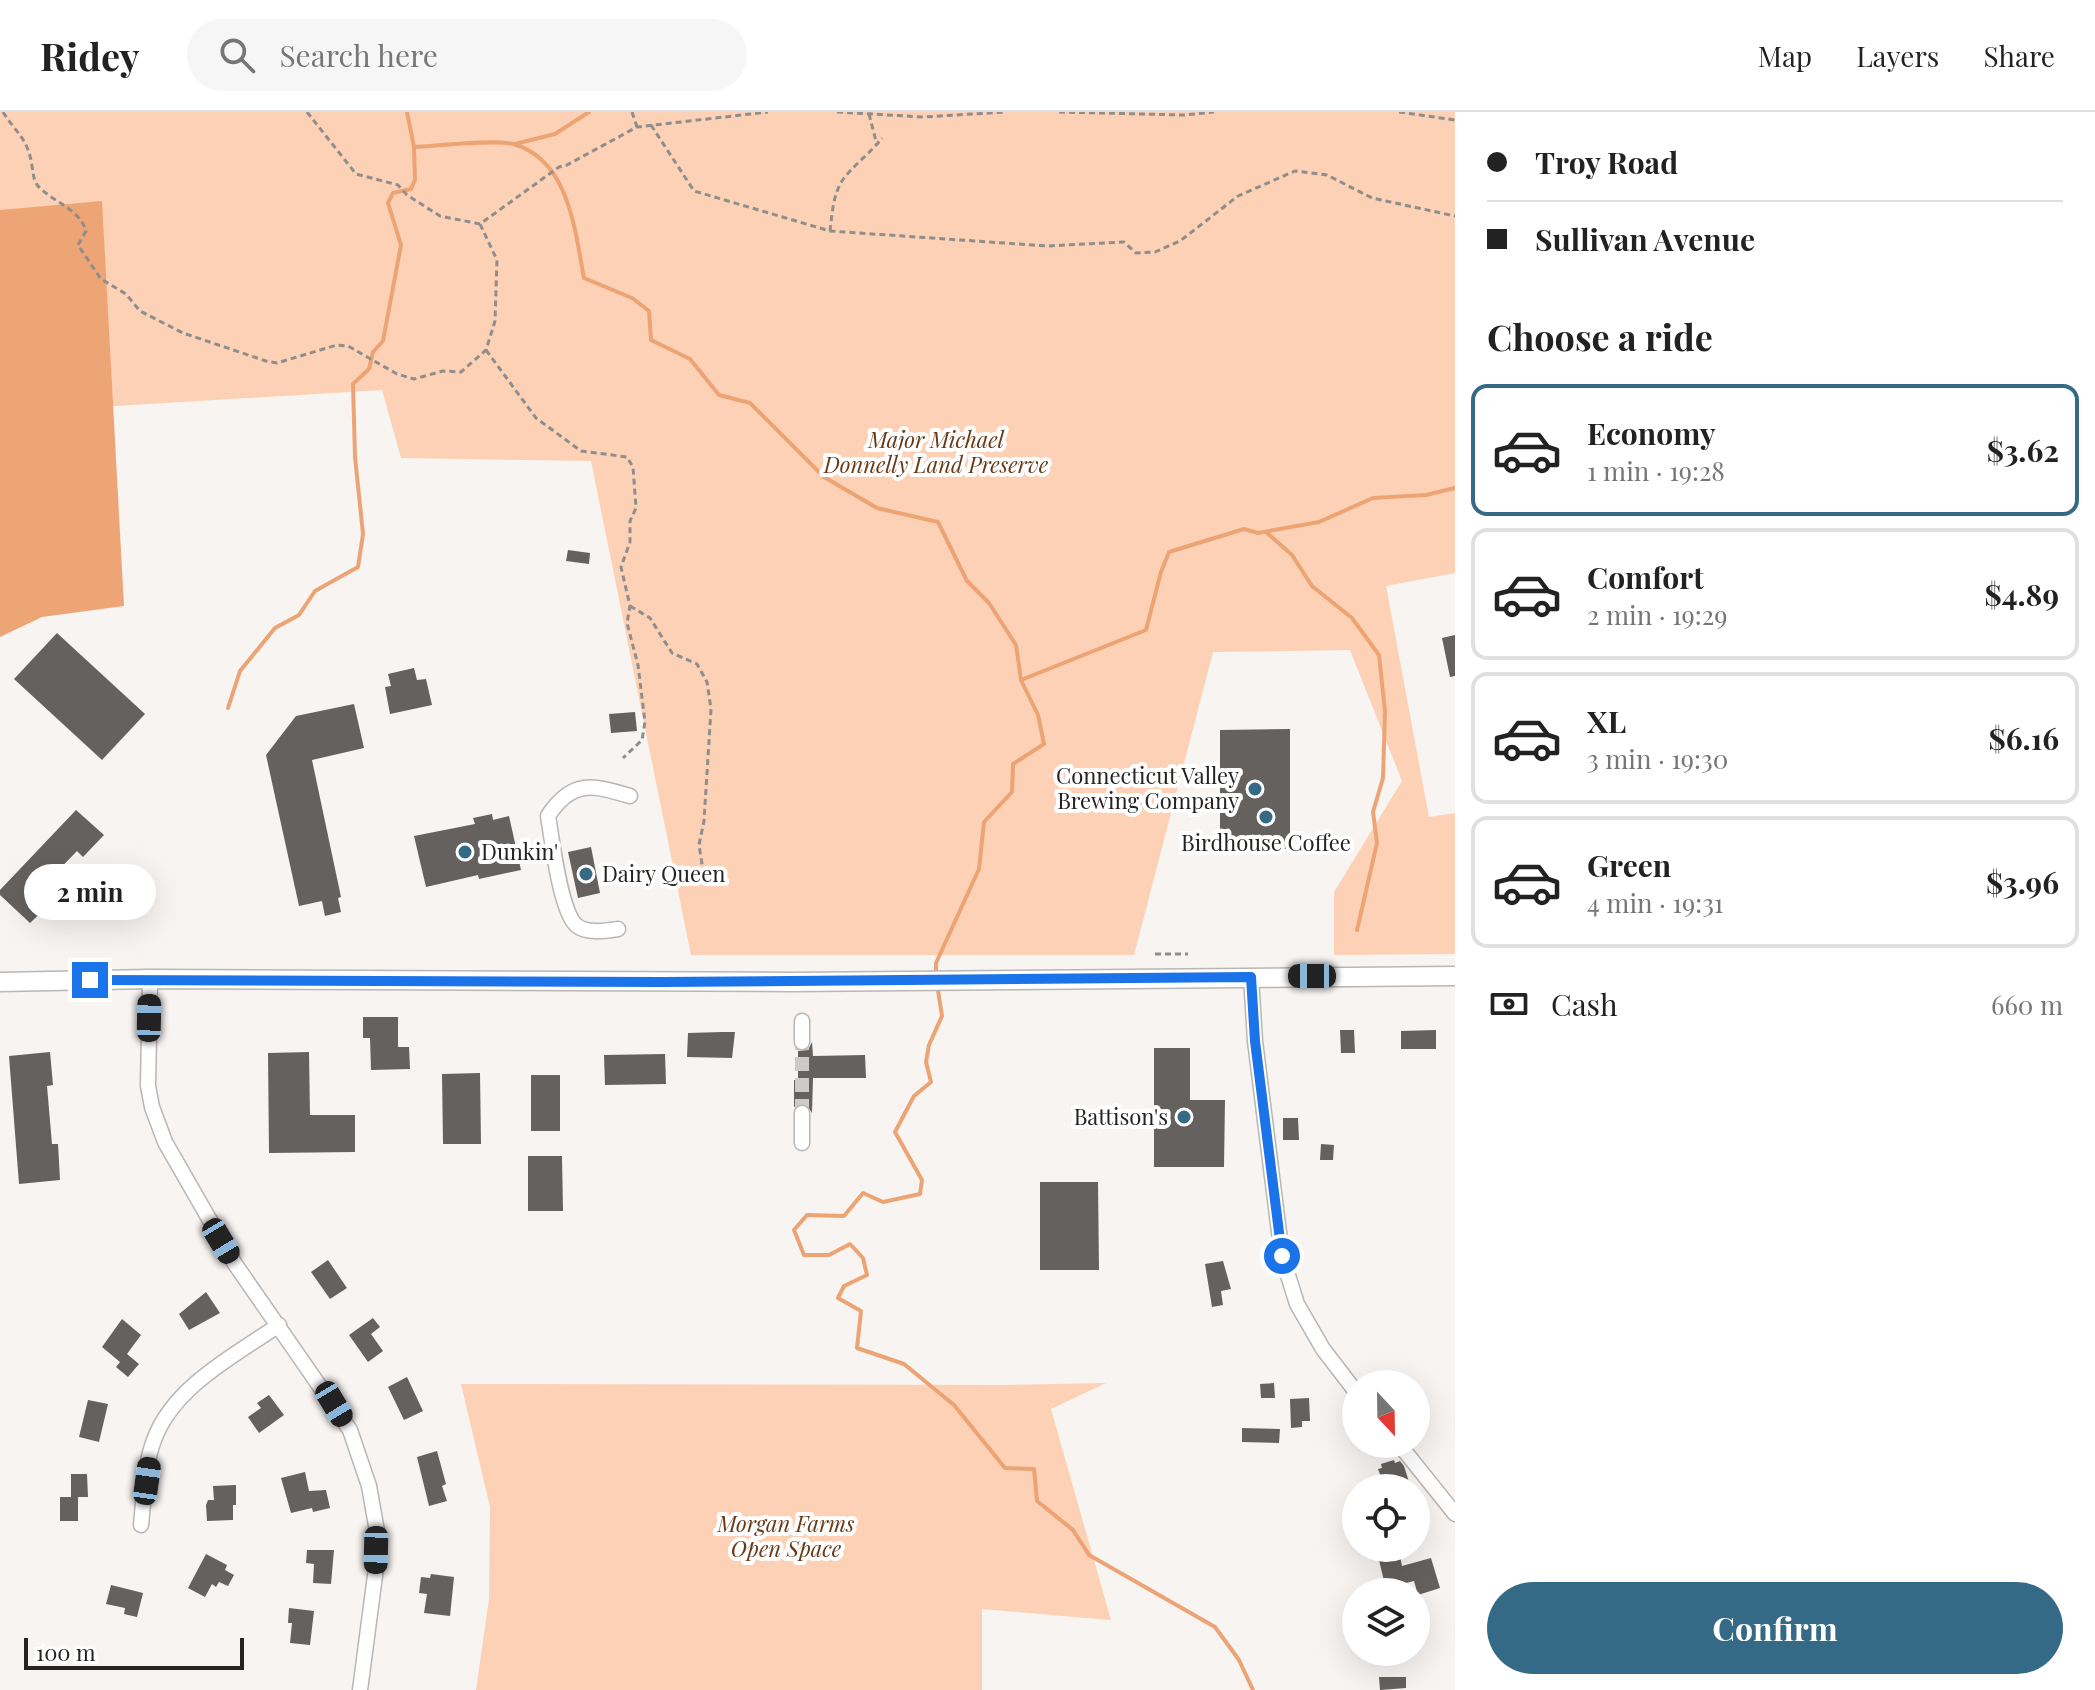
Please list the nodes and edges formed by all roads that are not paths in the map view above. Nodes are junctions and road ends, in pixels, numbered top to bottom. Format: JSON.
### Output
{"nodes":[{"id":1,"x":630,"y":796,"type":"dead end"},
{"id":2,"x":618,"y":929,"type":"dead end"},
{"id":3,"x":1455,"y":976,"type":"edge"},
{"id":4,"x":1251,"y":977,"type":"junction"},
{"id":5,"x":150,"y":979,"type":"junction"},
{"id":6,"x":0,"y":982,"type":"edge"},
{"id":7,"x":802,"y":1021,"type":"dead end"},
{"id":8,"x":802,"y":1042,"type":"tunnel mouth"},
{"id":9,"x":802,"y":1113,"type":"tunnel mouth"},
{"id":10,"x":802,"y":1143,"type":"dead end"},
{"id":11,"x":279,"y":1325,"type":"junction"},
{"id":12,"x":1342,"y":1374,"type":"edge"},
{"id":13,"x":1410,"y":1458,"type":"edge"},
{"id":14,"x":1455,"y":1514,"type":"edge"},
{"id":15,"x":141,"y":1525,"type":"dead end"},
{"id":16,"x":360,"y":1690,"type":"edge"}],
"edges":[{"from":1,"to":2,"type":"street"},
{"from":3,"to":4,"type":"main road"},
{"from":4,"to":5,"type":"main road"},
{"from":4,"to":12,"type":"street"},
{"from":5,"to":6,"type":"main road"},
{"from":5,"to":11,"type":"street"},
{"from":7,"to":8,"type":"street"},
{"from":9,"to":10,"type":"street"},
{"from":11,"to":15,"type":"street"},
{"from":11,"to":16,"type":"street"},
{"from":13,"to":14,"type":"street"}]}
